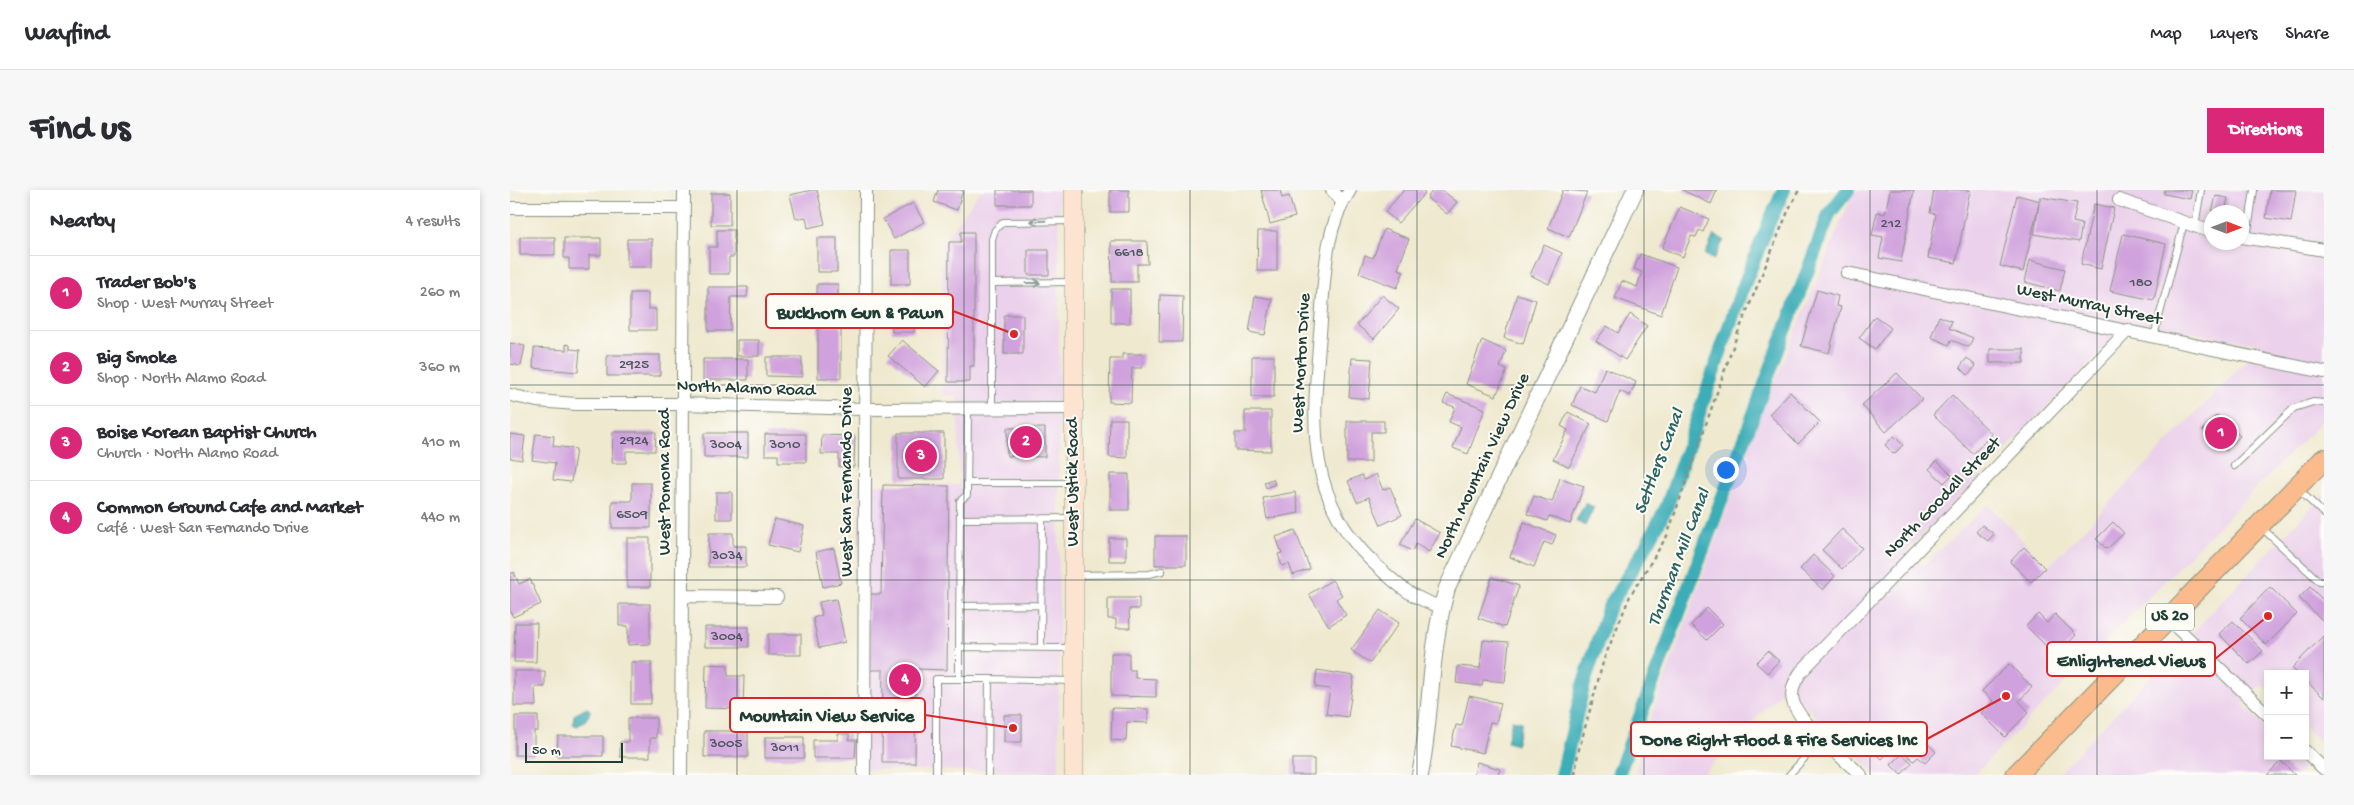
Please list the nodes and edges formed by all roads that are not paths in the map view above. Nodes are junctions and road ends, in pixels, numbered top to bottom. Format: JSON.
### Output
{"nodes":[{"id":1,"x":684,"y":190,"type":"edge"},
{"id":2,"x":866,"y":190,"type":"edge"},
{"id":3,"x":1074,"y":190,"type":"edge"},
{"id":4,"x":1332,"y":190,"type":"edge"},
{"id":5,"x":1350,"y":190,"type":"edge"},
{"id":6,"x":1635,"y":190,"type":"edge"},
{"id":7,"x":2201,"y":190,"type":"edge"},
{"id":8,"x":2254,"y":190,"type":"edge"},
{"id":9,"x":2119,"y":195,"type":"edge"},
{"id":10,"x":1342,"y":202,"type":"junction"},
{"id":11,"x":510,"y":208,"type":"edge"},
{"id":12,"x":684,"y":208,"type":"junction"},
{"id":13,"x":2249,"y":214,"type":"edge"},
{"id":14,"x":1074,"y":221,"type":"junction"},
{"id":15,"x":2189,"y":225,"type":"junction"},
{"id":16,"x":2204,"y":230,"type":"edge"},
{"id":17,"x":2249,"y":238,"type":"edge"},
{"id":18,"x":2324,"y":250,"type":"edge"},
{"id":19,"x":1847,"y":273,"type":"dead end"},
{"id":20,"x":1074,"y":282,"type":"junction"},
{"id":21,"x":992,"y":283,"type":"junction"},
{"id":22,"x":2128,"y":330,"type":"junction"},
{"id":23,"x":2154,"y":336,"type":"junction"},
{"id":24,"x":2324,"y":372,"type":"edge"},
{"id":25,"x":510,"y":395,"type":"edge"},
{"id":26,"x":2324,"y":403,"type":"edge"},
{"id":27,"x":683,"y":404,"type":"junction"},
{"id":28,"x":968,"y":408,"type":"junction"},
{"id":29,"x":992,"y":408,"type":"junction"},
{"id":30,"x":1073,"y":408,"type":"junction"},
{"id":31,"x":864,"y":409,"type":"junction"},
{"id":32,"x":2324,"y":459,"type":"edge"},
{"id":33,"x":2234,"y":466,"type":"dead end"},
{"id":34,"x":967,"y":483,"type":"junction"},
{"id":35,"x":1073,"y":483,"type":"junction"},
{"id":36,"x":2297,"y":487,"type":"junction"},
{"id":37,"x":2324,"y":514,"type":"edge"},
{"id":38,"x":1042,"y":518,"type":"junction"},
{"id":39,"x":1073,"y":518,"type":"junction"},
{"id":40,"x":960,"y":519,"type":"junction"},
{"id":41,"x":2259,"y":525,"type":"junction"},
{"id":42,"x":1162,"y":571,"type":"dead end"},
{"id":43,"x":1073,"y":575,"type":"junction"},
{"id":44,"x":2324,"y":582,"type":"edge"},
{"id":45,"x":682,"y":596,"type":"junction"},
{"id":46,"x":778,"y":597,"type":"dead end"},
{"id":47,"x":1041,"y":605,"type":"junction"},
{"id":48,"x":959,"y":606,"type":"junction"},
{"id":49,"x":1442,"y":607,"type":"junction"},
{"id":50,"x":2168,"y":619,"type":"junction"},
{"id":51,"x":959,"y":647,"type":"junction"},
{"id":52,"x":1041,"y":648,"type":"junction"},
{"id":53,"x":1073,"y":648,"type":"junction"},
{"id":54,"x":959,"y":679,"type":"junction"},
{"id":55,"x":989,"y":679,"type":"junction"},
{"id":56,"x":1073,"y":681,"type":"junction"},
{"id":57,"x":2267,"y":715,"type":"edge"},
{"id":58,"x":1823,"y":738,"type":"junction"},
{"id":59,"x":2309,"y":756,"type":"edge"},
{"id":60,"x":2324,"y":770,"type":"edge"},
{"id":61,"x":681,"y":775,"type":"edge"},
{"id":62,"x":864,"y":775,"type":"edge"},
{"id":63,"x":936,"y":775,"type":"edge"},
{"id":64,"x":988,"y":775,"type":"edge"},
{"id":65,"x":1074,"y":775,"type":"edge"},
{"id":66,"x":1420,"y":775,"type":"edge"},
{"id":67,"x":1789,"y":775,"type":"edge"},
{"id":68,"x":1861,"y":775,"type":"edge"},
{"id":69,"x":2016,"y":775,"type":"edge"}],
"edges":[{"from":1,"to":12,"type":"street","name":"West Pomona Road"},
{"from":2,"to":31,"type":"street","name":"West San Fernando Drive"},
{"from":3,"to":14,"type":"main road","name":"West Ustick Road"},
{"from":4,"to":10,"type":"street"},
{"from":5,"to":10,"type":"street","name":"West Morton Drive"},
{"from":6,"to":49,"type":"street","name":"North Mountain View Drive"},
{"from":7,"to":15,"type":"lane"},
{"from":8,"to":13,"type":"lane"},
{"from":9,"to":15,"type":"street"},
{"from":10,"to":49,"type":"street","name":"West Morton Drive"},
{"from":11,"to":12,"type":"street"},
{"from":12,"to":27,"type":"street","name":"West Pomona Road"},
{"from":14,"to":20,"type":"main road","name":"West Ustick Road"},
{"from":14,"to":21,"type":"lane","one_way":true},
{"from":15,"to":16,"type":"street"},
{"from":15,"to":23,"type":"lane"},
{"from":17,"to":18,"type":"street"},
{"from":19,"to":22,"type":"street","name":"West Murray Street"},
{"from":21,"to":20,"type":"lane","one_way":true},
{"from":20,"to":30,"type":"main road","name":"West Ustick Road"},
{"from":21,"to":29,"type":"lane"},
{"from":22,"to":23,"type":"street","name":"West Murray Street"},
{"from":22,"to":58,"type":"street","name":"North Goodall Street"},
{"from":23,"to":24,"type":"street","name":"West Murray Street"},
{"from":25,"to":27,"type":"street","name":"North Alamo Road"},
{"from":26,"to":33,"type":"lane"},
{"from":27,"to":31,"type":"street","name":"North Alamo Road"},
{"from":27,"to":45,"type":"street","name":"West Pomona Road"},
{"from":28,"to":29,"type":"street","name":"North Alamo Road"},
{"from":28,"to":31,"type":"street","name":"North Alamo Road"},
{"from":28,"to":34,"type":"lane"},
{"from":29,"to":30,"type":"street","name":"North Alamo Road"},
{"from":30,"to":35,"type":"main road","name":"West Ustick Road"},
{"from":31,"to":62,"type":"street","name":"West San Fernando Drive"},
{"from":32,"to":36,"type":"main road","number":"US 20"},
{"from":34,"to":35,"type":"lane"},
{"from":34,"to":40,"type":"lane"},
{"from":35,"to":39,"type":"main road","name":"West Ustick Road"},
{"from":36,"to":37,"type":"lane"},
{"from":36,"to":41,"type":"main road","number":"US 20"},
{"from":38,"to":39,"type":"lane"},
{"from":38,"to":40,"type":"lane"},
{"from":38,"to":47,"type":"lane"},
{"from":39,"to":43,"type":"main road","name":"West Ustick Road"},
{"from":40,"to":48,"type":"lane"},
{"from":41,"to":44,"type":"lane"},
{"from":41,"to":50,"type":"main road","number":"US 20"},
{"from":42,"to":43,"type":"lane"},
{"from":43,"to":53,"type":"main road","name":"West Ustick Road"},
{"from":45,"to":46,"type":"street"},
{"from":45,"to":61,"type":"street","name":"West Pomona Road"},
{"from":47,"to":48,"type":"lane"},
{"from":47,"to":52,"type":"lane"},
{"from":48,"to":51,"type":"lane"},
{"from":49,"to":66,"type":"street","name":"North Mountain View Drive"},
{"from":50,"to":57,"type":"street"},
{"from":50,"to":69,"type":"main road","number":"US 20"},
{"from":51,"to":52,"type":"lane"},
{"from":51,"to":54,"type":"lane"},
{"from":52,"to":53,"type":"lane"},
{"from":53,"to":56,"type":"main road","name":"West Ustick Road"},
{"from":54,"to":55,"type":"lane"},
{"from":54,"to":63,"type":"lane"},
{"from":55,"to":56,"type":"lane"},
{"from":55,"to":64,"type":"lane"},
{"from":56,"to":65,"type":"main road","name":"West Ustick Road"},
{"from":58,"to":67,"type":"lane"},
{"from":58,"to":68,"type":"street"},
{"from":59,"to":60,"type":"street"}]}
